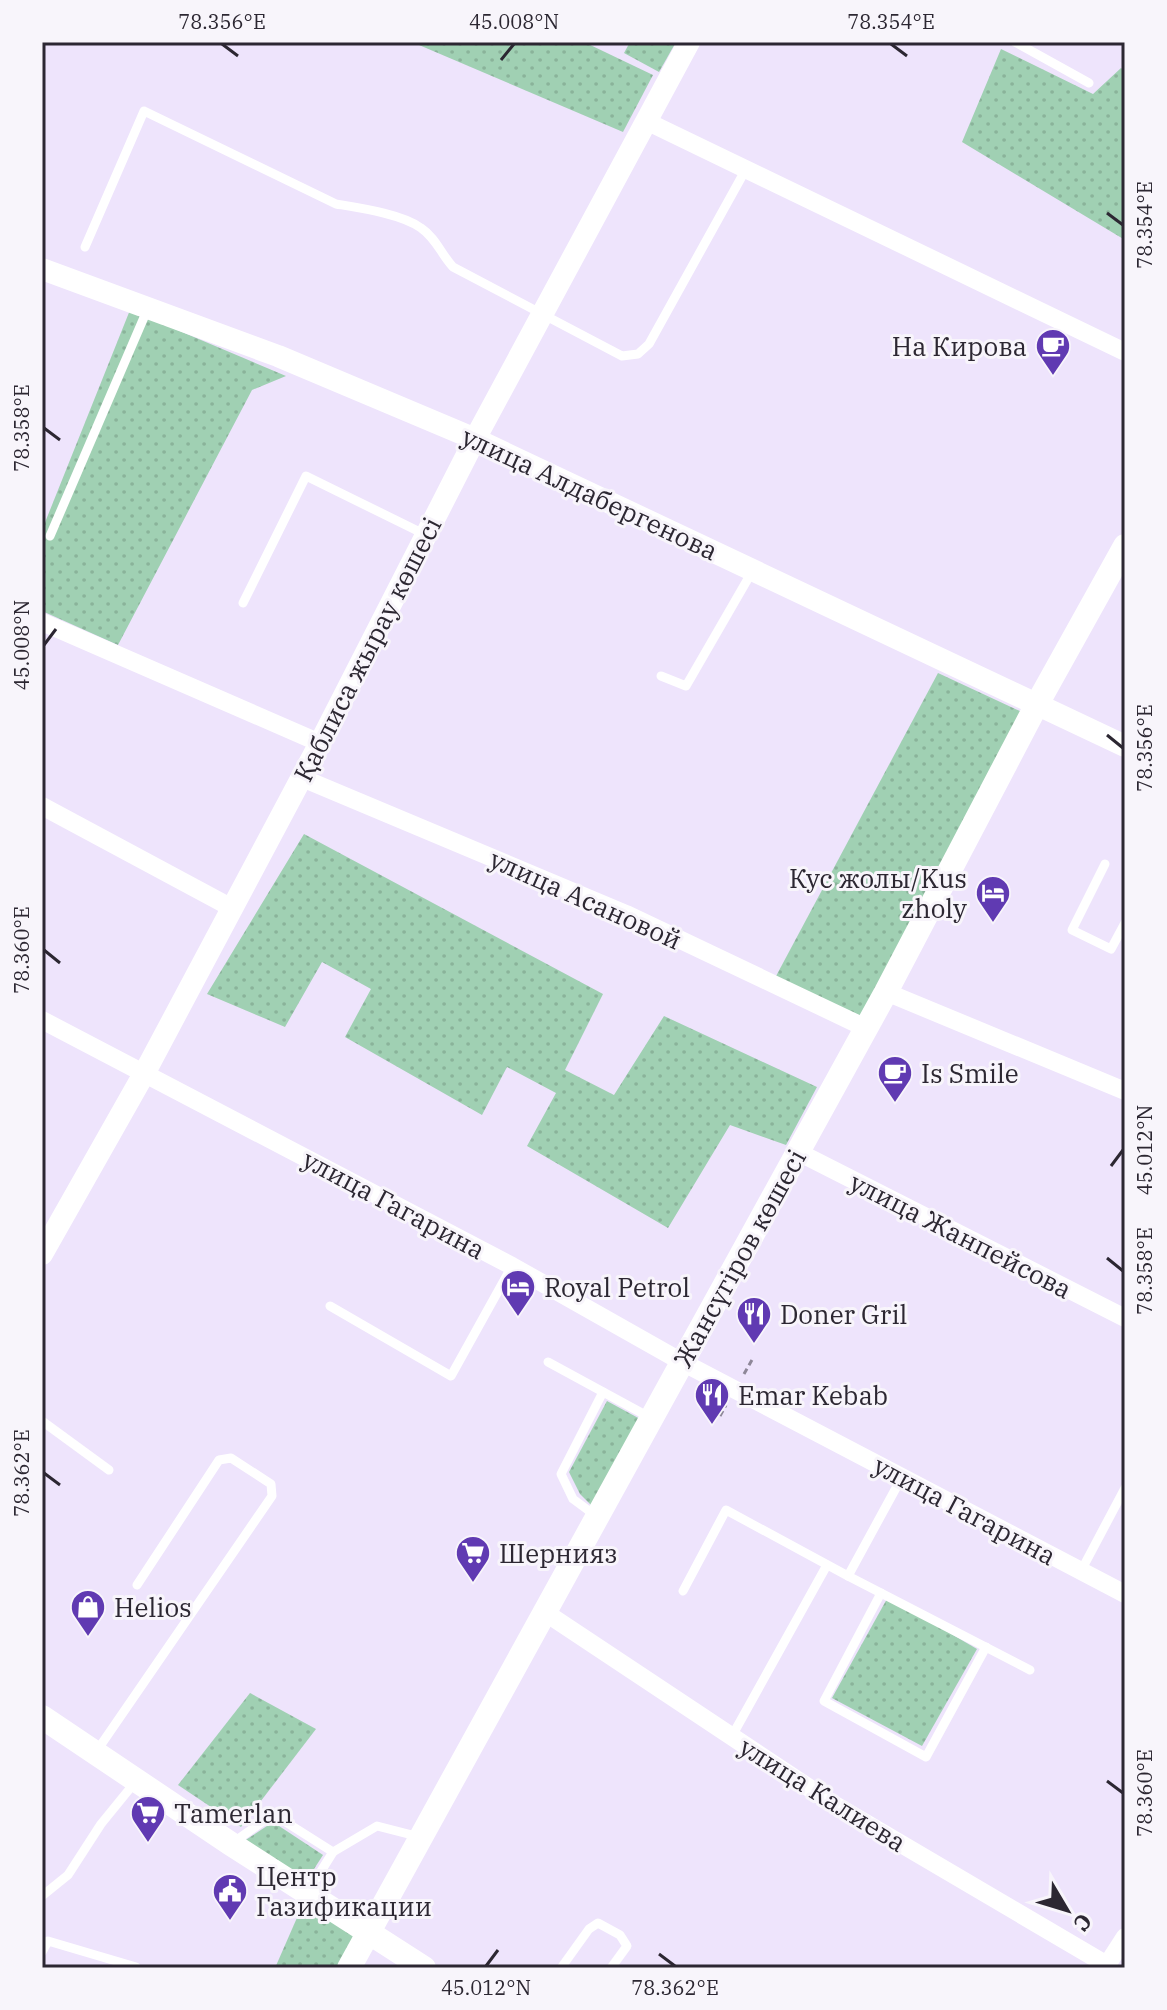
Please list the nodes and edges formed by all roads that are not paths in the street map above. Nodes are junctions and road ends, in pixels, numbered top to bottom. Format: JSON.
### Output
{"nodes":[{"id":1,"x":689,"y":42,"type":"edge"},
{"id":2,"x":1015,"y":42,"type":"edge"},
{"id":3,"x":1089,"y":83,"type":"dead end"},
{"id":4,"x":646,"y":121,"type":"junction"},
{"id":5,"x":746,"y":169,"type":"junction"},
{"id":6,"x":85,"y":247,"type":"dead end"},
{"id":7,"x":42,"y":269,"type":"edge"},
{"id":8,"x":148,"y":308,"type":"junction"},
{"id":9,"x":545,"y":313,"type":"junction"},
{"id":10,"x":1125,"y":352,"type":"edge"},
{"id":11,"x":475,"y":439,"type":"junction"},
{"id":12,"x":426,"y":535,"type":"junction"},
{"id":13,"x":50,"y":536,"type":"dead end"},
{"id":14,"x":1125,"y":546,"type":"edge"},
{"id":15,"x":753,"y":570,"type":"junction"},
{"id":16,"x":243,"y":603,"type":"dead end"},
{"id":17,"x":42,"y":622,"type":"edge"},
{"id":18,"x":661,"y":676,"type":"dead end"},
{"id":19,"x":1036,"y":706,"type":"junction"},
{"id":20,"x":320,"y":743,"type":"junction"},
{"id":21,"x":1125,"y":746,"type":"edge"},
{"id":22,"x":302,"y":778,"type":"junction"},
{"id":23,"x":42,"y":806,"type":"edge"},
{"id":24,"x":1105,"y":864,"type":"dead end"},
{"id":25,"x":232,"y":908,"type":"junction"},
{"id":26,"x":1125,"y":923,"type":"edge"},
{"id":27,"x":886,"y":992,"type":"junction"},
{"id":28,"x":42,"y":1020,"type":"edge"},
{"id":29,"x":866,"y":1028,"type":"junction"},
{"id":30,"x":145,"y":1072,"type":"junction"},
{"id":31,"x":1125,"y":1091,"type":"edge"},
{"id":32,"x":798,"y":1152,"type":"junction"},
{"id":33,"x":42,"y":1254,"type":"edge"},
{"id":34,"x":512,"y":1266,"type":"junction"},
{"id":35,"x":330,"y":1306,"type":"dead end"},
{"id":36,"x":1125,"y":1318,"type":"edge"},
{"id":37,"x":548,"y":1362,"type":"dead end"},
{"id":38,"x":682,"y":1362,"type":"junction"},
{"id":39,"x":603,"y":1392,"type":"junction"},
{"id":40,"x":651,"y":1418,"type":"junction"},
{"id":41,"x":42,"y":1421,"type":"edge"},
{"id":42,"x":109,"y":1470,"type":"dead end"},
{"id":43,"x":902,"y":1477,"type":"junction"},
{"id":44,"x":1125,"y":1488,"type":"edge"},
{"id":45,"x":597,"y":1516,"type":"junction"},
{"id":46,"x":827,"y":1565,"type":"junction"},
{"id":47,"x":1081,"y":1571,"type":"junction"},
{"id":48,"x":848,"y":1576,"type":"junction"},
{"id":49,"x":137,"y":1585,"type":"dead end"},
{"id":50,"x":683,"y":1591,"type":"dead end"},
{"id":51,"x":881,"y":1593,"type":"junction"},
{"id":52,"x":1125,"y":1594,"type":"edge"},
{"id":53,"x":546,"y":1613,"type":"junction"},
{"id":54,"x":986,"y":1647,"type":"junction"},
{"id":55,"x":1030,"y":1670,"type":"dead end"},
{"id":56,"x":42,"y":1717,"type":"edge"},
{"id":57,"x":732,"y":1736,"type":"junction"},
{"id":58,"x":95,"y":1753,"type":"junction"},
{"id":59,"x":136,"y":1781,"type":"junction"},
{"id":60,"x":420,"y":1837,"type":"junction"},
{"id":61,"x":231,"y":1844,"type":"junction"},
{"id":62,"x":333,"y":1852,"type":"junction"},
{"id":63,"x":308,"y":1892,"type":"junction"},
{"id":64,"x":42,"y":1896,"type":"edge"},
{"id":65,"x":367,"y":1932,"type":"junction"},
{"id":66,"x":1125,"y":1937,"type":"edge"},
{"id":67,"x":42,"y":1952,"type":"edge"},
{"id":68,"x":1106,"y":1966,"type":"edge"},
{"id":69,"x":136,"y":1967,"type":"edge"},
{"id":70,"x":349,"y":1968,"type":"edge"},
{"id":71,"x":424,"y":1968,"type":"edge"},
{"id":72,"x":561,"y":1968,"type":"edge"},
{"id":73,"x":611,"y":1968,"type":"edge"}],
"edges":[{"from":1,"to":4,"type":"street","name":"Қаблиса жырау көшесі"},
{"from":2,"to":3,"type":"lane"},
{"from":4,"to":5,"type":"street"},
{"from":4,"to":9,"type":"street","name":"Қаблиса жырау көшесі"},
{"from":5,"to":9,"type":"lane"},
{"from":5,"to":10,"type":"street"},
{"from":6,"to":9,"type":"lane"},
{"from":7,"to":8,"type":"street","name":"улица Алдабергенова"},
{"from":8,"to":11,"type":"street","name":"улица Алдабергенова"},
{"from":8,"to":13,"type":"lane"},
{"from":9,"to":11,"type":"street","name":"Қаблиса жырау көшесі"},
{"from":11,"to":12,"type":"street","name":"Қаблиса жырау көшесі"},
{"from":11,"to":15,"type":"street","name":"улица Алдабергенова"},
{"from":12,"to":16,"type":"lane"},
{"from":12,"to":20,"type":"street","name":"Қаблиса жырау көшесі"},
{"from":14,"to":19,"type":"main road","name":"Жансүгіров көшесі"},
{"from":15,"to":18,"type":"lane"},
{"from":15,"to":19,"type":"street","name":"улица Алдабергенова"},
{"from":17,"to":20,"type":"street"},
{"from":19,"to":21,"type":"street","name":"улица Алдабергенова"},
{"from":19,"to":27,"type":"main road","name":"Жансүгіров көшесі"},
{"from":20,"to":22,"type":"street","name":"Қаблиса жырау көшесі"},
{"from":22,"to":25,"type":"street","name":"Қаблиса жырау көшесі"},
{"from":22,"to":29,"type":"street","name":"улица Асановой"},
{"from":23,"to":25,"type":"street"},
{"from":24,"to":26,"type":"lane"},
{"from":25,"to":30,"type":"street","name":"Қаблиса жырау көшесі"},
{"from":27,"to":29,"type":"main road","name":"Жансүгіров көшесі"},
{"from":27,"to":31,"type":"street"},
{"from":28,"to":30,"type":"street","name":"улица Гагарина"},
{"from":29,"to":32,"type":"main road","name":"Жансүгіров көшесі"},
{"from":30,"to":33,"type":"street","name":"Қаблиса жырау көшесі"},
{"from":30,"to":34,"type":"street","name":"улица Гагарина"},
{"from":32,"to":36,"type":"street","name":"улица Жанпейсова"},
{"from":32,"to":38,"type":"main road","name":"Жансүгіров көшесі"},
{"from":34,"to":35,"type":"lane"},
{"from":34,"to":38,"type":"street","name":"улица Гагарина"},
{"from":37,"to":39,"type":"lane"},
{"from":38,"to":40,"type":"main road","name":"Жансүгіров көшесі"},
{"from":38,"to":43,"type":"street","name":"улица Гагарина"},
{"from":39,"to":40,"type":"lane"},
{"from":39,"to":45,"type":"lane"},
{"from":40,"to":45,"type":"main road","name":"Жансүгіров көшесі"},
{"from":41,"to":42,"type":"lane"},
{"from":43,"to":47,"type":"street","name":"улица Гагарина"},
{"from":43,"to":48,"type":"lane"},
{"from":44,"to":47,"type":"lane"},
{"from":45,"to":53,"type":"main road","name":"Жансүгіров көшесі"},
{"from":46,"to":48,"type":"lane"},
{"from":46,"to":50,"type":"lane"},
{"from":46,"to":57,"type":"lane"},
{"from":47,"to":52,"type":"street","name":"улица Гагарина"},
{"from":48,"to":51,"type":"lane"},
{"from":49,"to":58,"type":"lane"},
{"from":51,"to":54,"type":"lane"},
{"from":51,"to":54,"type":"lane"},
{"from":53,"to":57,"type":"street","name":"улица Калиева"},
{"from":53,"to":60,"type":"main road","name":"Жансүгіров көшесі"},
{"from":54,"to":55,"type":"lane"},
{"from":56,"to":58,"type":"main road"},
{"from":57,"to":68,"type":"street","name":"улица Калиева"},
{"from":58,"to":59,"type":"main road"},
{"from":59,"to":61,"type":"main road"},
{"from":59,"to":64,"type":"lane"},
{"from":60,"to":62,"type":"lane"},
{"from":60,"to":65,"type":"main road","name":"Жансүгіров көшесі"},
{"from":61,"to":62,"type":"lane"},
{"from":61,"to":63,"type":"main road"},
{"from":62,"to":63,"type":"lane"},
{"from":63,"to":65,"type":"main road"},
{"from":65,"to":70,"type":"main road","name":"Жансүгіров көшесі"},
{"from":65,"to":71,"type":"main road"},
{"from":66,"to":68,"type":"street"},
{"from":67,"to":69,"type":"lane"},
{"from":72,"to":73,"type":"lane"}]}
